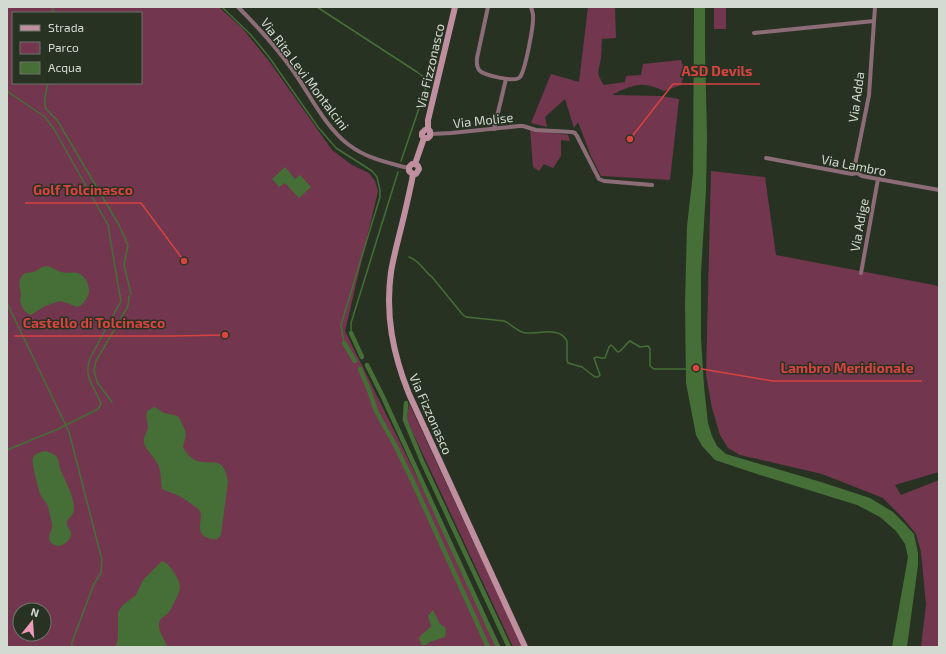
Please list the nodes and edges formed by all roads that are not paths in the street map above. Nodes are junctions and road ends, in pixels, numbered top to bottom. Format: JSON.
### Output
{"nodes":[{"id":1,"x":238,"y":7,"type":"edge"},
{"id":2,"x":455,"y":7,"type":"edge"},
{"id":3,"x":488,"y":7,"type":"edge"},
{"id":4,"x":531,"y":7,"type":"edge"},
{"id":5,"x":876,"y":7,"type":"edge"},
{"id":6,"x":874,"y":21,"type":"junction"},
{"id":7,"x":754,"y":33,"type":"dead end"},
{"id":8,"x":506,"y":79,"type":"junction"},
{"id":9,"x":494,"y":128,"type":"junction"},
{"id":10,"x":429,"y":132,"type":"junction"},
{"id":11,"x":766,"y":158,"type":"dead end"},
{"id":12,"x":416,"y":164,"type":"junction"},
{"id":13,"x":406,"y":168,"type":"junction"},
{"id":14,"x":857,"y":173,"type":"junction"},
{"id":15,"x":413,"y":174,"type":"junction"},
{"id":16,"x":878,"y":180,"type":"junction"},
{"id":17,"x":652,"y":185,"type":"dead end"},
{"id":18,"x":939,"y":190,"type":"edge"},
{"id":19,"x":861,"y":273,"type":"dead end"},
{"id":20,"x":525,"y":647,"type":"edge"}],
"edges":[{"from":1,"to":13,"type":"street","name":"Via Rita Levi Montalcini"},
{"from":2,"to":10,"type":"main road","name":"Via Fizzonasco"},
{"from":3,"to":8,"type":"street"},
{"from":4,"to":8,"type":"street"},
{"from":5,"to":6,"type":"street","name":"Via Adda"},
{"from":6,"to":7,"type":"street"},
{"from":6,"to":14,"type":"street","name":"Via Adda"},
{"from":8,"to":9,"type":"street"},
{"from":9,"to":10,"type":"street","name":"Via Molise"},
{"from":9,"to":17,"type":"street","name":"Via Molise"},
{"from":10,"to":12,"type":"main road","name":"Via Fizzonasco"},
{"from":11,"to":14,"type":"street","name":"Via Lambro"},
{"from":12,"to":13,"type":"main road"},
{"from":12,"to":15,"type":"main road"},
{"from":13,"to":15,"type":"main road"},
{"from":14,"to":16,"type":"street","name":"Via Lambro"},
{"from":15,"to":20,"type":"main road","name":"Via Fizzonasco"},
{"from":16,"to":18,"type":"street","name":"Via Lambro"},
{"from":16,"to":19,"type":"street","name":"Via Adige"}]}
